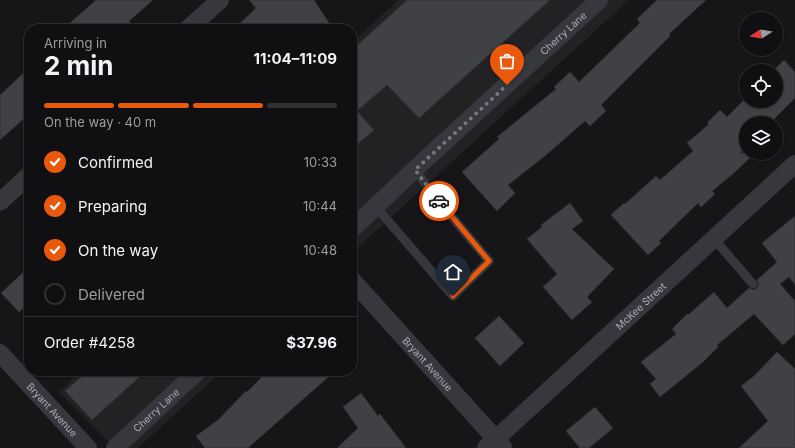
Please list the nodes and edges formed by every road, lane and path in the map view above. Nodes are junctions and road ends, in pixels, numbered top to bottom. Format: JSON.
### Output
{"nodes":[{"id":1,"x":220,"y":0,"type":"edge"},
{"id":2,"x":599,"y":0,"type":"edge"},
{"id":3,"x":194,"y":24,"type":"edge"},
{"id":4,"x":795,"y":164,"type":"edge"},
{"id":5,"x":415,"y":170,"type":"junction"},
{"id":6,"x":24,"y":180,"type":"edge"},
{"id":7,"x":0,"y":202,"type":"edge"},
{"id":8,"x":376,"y":207,"type":"junction"},
{"id":9,"x":357,"y":224,"type":"edge"},
{"id":10,"x":714,"y":239,"type":"junction"},
{"id":11,"x":753,"y":284,"type":"dead end"},
{"id":12,"x":357,"y":286,"type":"edge"},
{"id":13,"x":0,"y":353,"type":"edge"},
{"id":14,"x":193,"y":376,"type":"edge"},
{"id":15,"x":495,"y":445,"type":"edge"},
{"id":16,"x":88,"y":448,"type":"edge"},
{"id":17,"x":114,"y":448,"type":"edge"}],
"edges":[{"from":1,"to":3,"type":"street"},
{"from":2,"to":5,"type":"street","name":"Cherry Lane"},
{"from":4,"to":10,"type":"street","name":"McKee Street"},
{"from":5,"to":8,"type":"street","name":"Cherry Lane"},
{"from":5,"to":8,"type":"lane"},
{"from":6,"to":7,"type":"street"},
{"from":8,"to":9,"type":"street","name":"Cherry Lane"},
{"from":10,"to":11,"type":"lane"},
{"from":10,"to":15,"type":"street","name":"McKee Street"},
{"from":12,"to":15,"type":"street","name":"Bryant Avenue"},
{"from":13,"to":16,"type":"street","name":"Bryant Avenue"},
{"from":14,"to":17,"type":"street","name":"Cherry Lane"}]}
